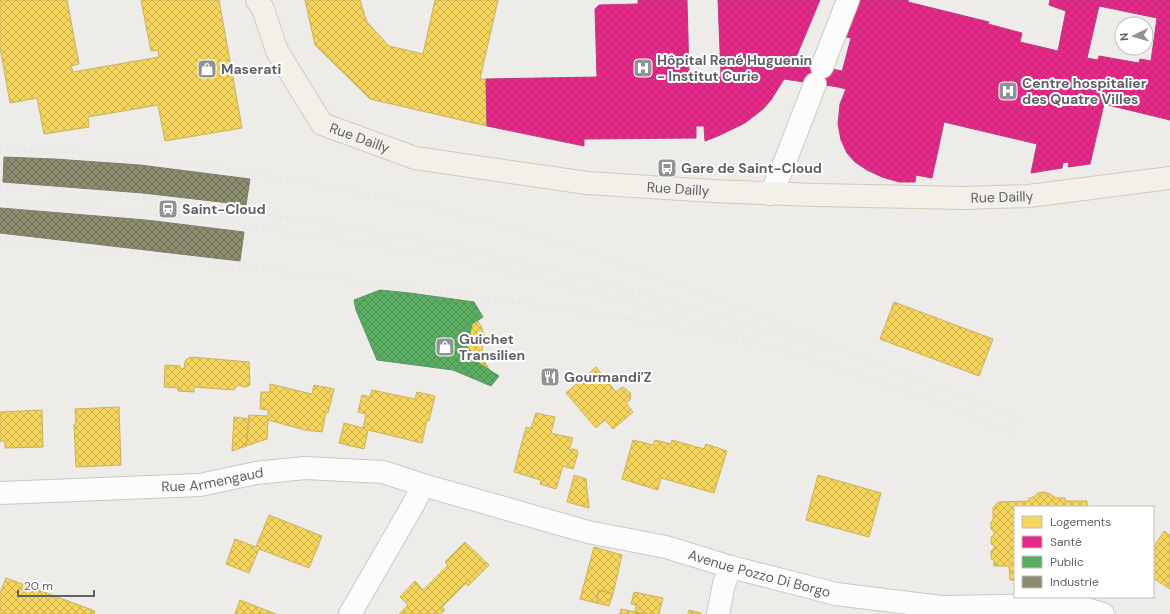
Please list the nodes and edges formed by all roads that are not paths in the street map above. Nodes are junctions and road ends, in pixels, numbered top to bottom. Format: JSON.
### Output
{"nodes":[{"id":1,"x":848,"y":0,"type":"edge"},
{"id":2,"x":262,"y":3,"type":"edge"},
{"id":3,"x":1170,"y":178,"type":"edge"},
{"id":4,"x":770,"y":194,"type":"junction"},
{"id":5,"x":423,"y":485,"type":"junction"},
{"id":6,"x":0,"y":493,"type":"edge"},
{"id":7,"x":731,"y":567,"type":"junction"},
{"id":8,"x":350,"y":614,"type":"edge"},
{"id":9,"x":718,"y":614,"type":"edge"},
{"id":10,"x":1103,"y":614,"type":"edge"}],
"edges":[{"from":1,"to":4,"type":"street"},
{"from":2,"to":4,"type":"main road","name":"Rue Dailly"},
{"from":3,"to":4,"type":"main road","name":"Rue Dailly"},
{"from":5,"to":6,"type":"street","name":"Rue Armengaud"},
{"from":5,"to":7,"type":"street","name":"Avenue Pozzo Di Borgo"},
{"from":5,"to":8,"type":"street"},
{"from":7,"to":9,"type":"street"},
{"from":7,"to":10,"type":"street","name":"Avenue Pozzo Di Borgo"}]}
